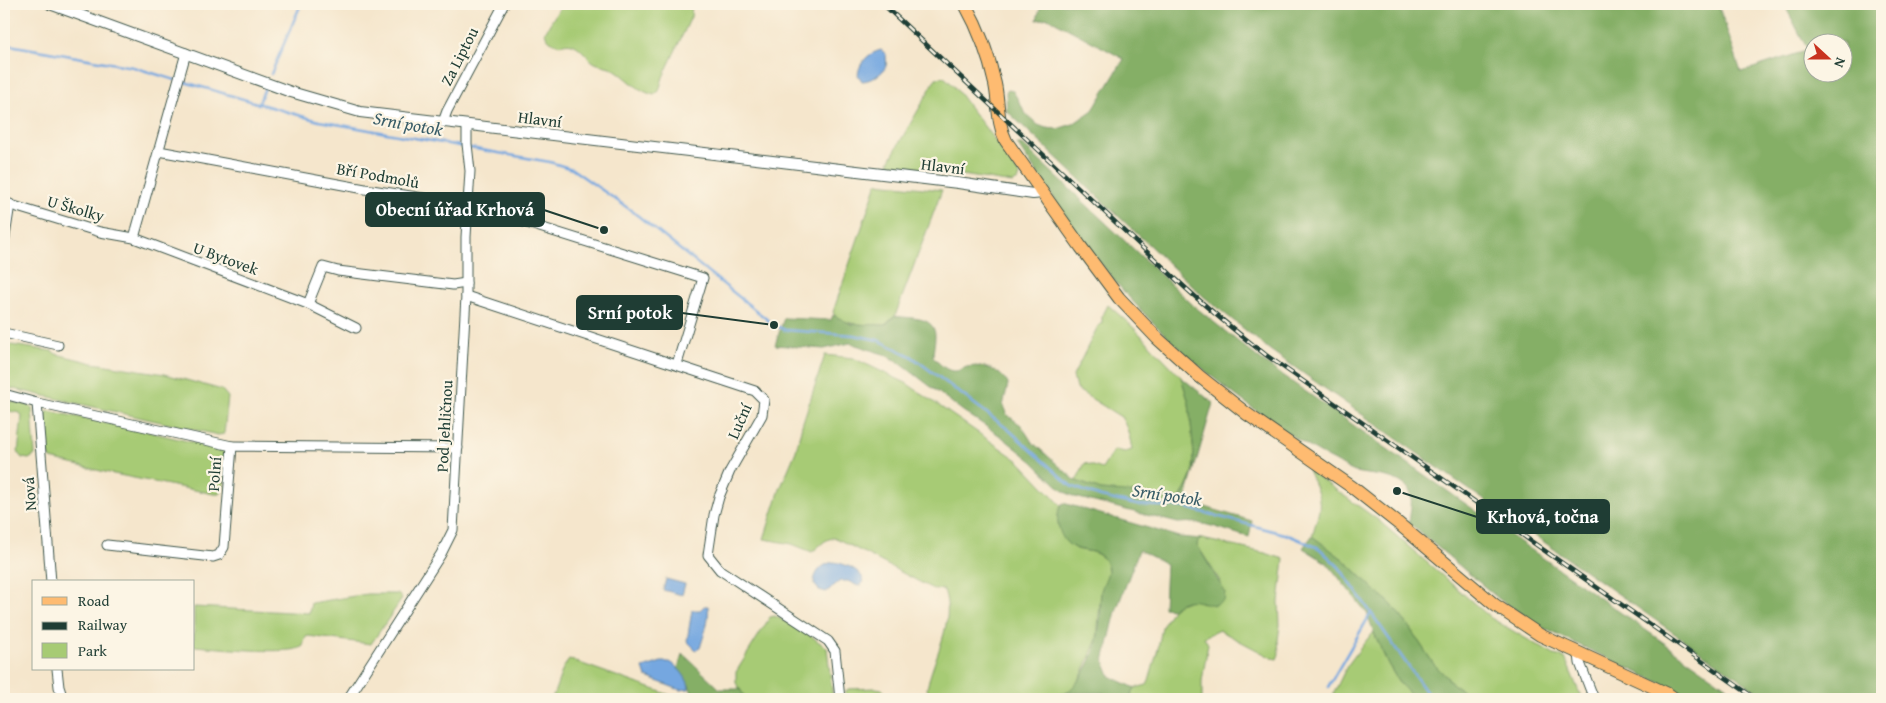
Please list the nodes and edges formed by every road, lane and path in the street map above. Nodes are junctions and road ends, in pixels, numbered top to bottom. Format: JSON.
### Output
{"nodes":[{"id":1,"x":50,"y":4,"type":"edge"},
{"id":2,"x":504,"y":4,"type":"edge"},
{"id":3,"x":965,"y":4,"type":"edge"},
{"id":4,"x":186,"y":53,"type":"junction"},
{"id":5,"x":444,"y":122,"type":"junction"},
{"id":6,"x":467,"y":125,"type":"junction"},
{"id":7,"x":159,"y":151,"type":"junction"},
{"id":8,"x":1043,"y":193,"type":"junction"},
{"id":9,"x":7,"y":204,"type":"edge"},
{"id":10,"x":469,"y":205,"type":"junction"},
{"id":11,"x":134,"y":238,"type":"junction"},
{"id":12,"x":4,"y":243,"type":"edge"},
{"id":13,"x":466,"y":283,"type":"junction"},
{"id":14,"x":466,"y":296,"type":"junction"},
{"id":15,"x":308,"y":304,"type":"junction"},
{"id":16,"x":356,"y":328,"type":"dead end"},
{"id":17,"x":4,"y":333,"type":"edge"},
{"id":18,"x":58,"y":345,"type":"dead end"},
{"id":19,"x":677,"y":364,"type":"junction"},
{"id":20,"x":4,"y":394,"type":"edge"},
{"id":21,"x":37,"y":403,"type":"junction"},
{"id":22,"x":232,"y":446,"type":"junction"},
{"id":23,"x":458,"y":448,"type":"junction"},
{"id":24,"x":107,"y":545,"type":"dead end"},
{"id":25,"x":51,"y":580,"type":"edge"},
{"id":26,"x":1579,"y":654,"type":"junction"},
{"id":27,"x":57,"y":670,"type":"edge"},
{"id":28,"x":63,"y":699,"type":"edge"},
{"id":29,"x":348,"y":699,"type":"edge"},
{"id":30,"x":840,"y":699,"type":"edge"},
{"id":31,"x":1594,"y":699,"type":"edge"},
{"id":32,"x":1675,"y":699,"type":"edge"}],
"edges":[{"from":1,"to":4,"type":"street","name":"Hlavní"},
{"from":2,"to":5,"type":"street","name":"Za Liptou"},
{"from":3,"to":8,"type":"main road"},
{"from":4,"to":5,"type":"street","name":"Hlavní"},
{"from":4,"to":7,"type":"street"},
{"from":5,"to":6,"type":"street","name":"Hlavní"},
{"from":6,"to":8,"type":"street","name":"Hlavní"},
{"from":6,"to":10,"type":"street","name":"Pod Jehličnou"},
{"from":7,"to":10,"type":"street","name":"Bří Podmolů"},
{"from":7,"to":11,"type":"street"},
{"from":8,"to":26,"type":"main road"},
{"from":9,"to":11,"type":"street","name":"U Školky"},
{"from":9,"to":12,"type":"street","name":"U Školky"},
{"from":10,"to":13,"type":"street","name":"Pod Jehličnou"},
{"from":10,"to":19,"type":"street","name":"Bří Podmolů"},
{"from":11,"to":15,"type":"street","name":"U Bytovek"},
{"from":13,"to":14,"type":"street","name":"Pod Jehličnou"},
{"from":13,"to":15,"type":"street"},
{"from":14,"to":19,"type":"street","name":"Luční"},
{"from":14,"to":23,"type":"street","name":"Pod Jehličnou"},
{"from":15,"to":16,"type":"street","name":"U Bytovek"},
{"from":17,"to":18,"type":"street"},
{"from":19,"to":30,"type":"street","name":"Luční"},
{"from":20,"to":21,"type":"street"},
{"from":21,"to":22,"type":"street"},
{"from":21,"to":25,"type":"street","name":"Nová"},
{"from":22,"to":23,"type":"street","name":"Polní"},
{"from":22,"to":24,"type":"street","name":"Polní"},
{"from":23,"to":29,"type":"street","name":"Pod Jehličnou"},
{"from":26,"to":31,"type":"street"},
{"from":26,"to":32,"type":"main road"},
{"from":27,"to":28,"type":"street"}]}
